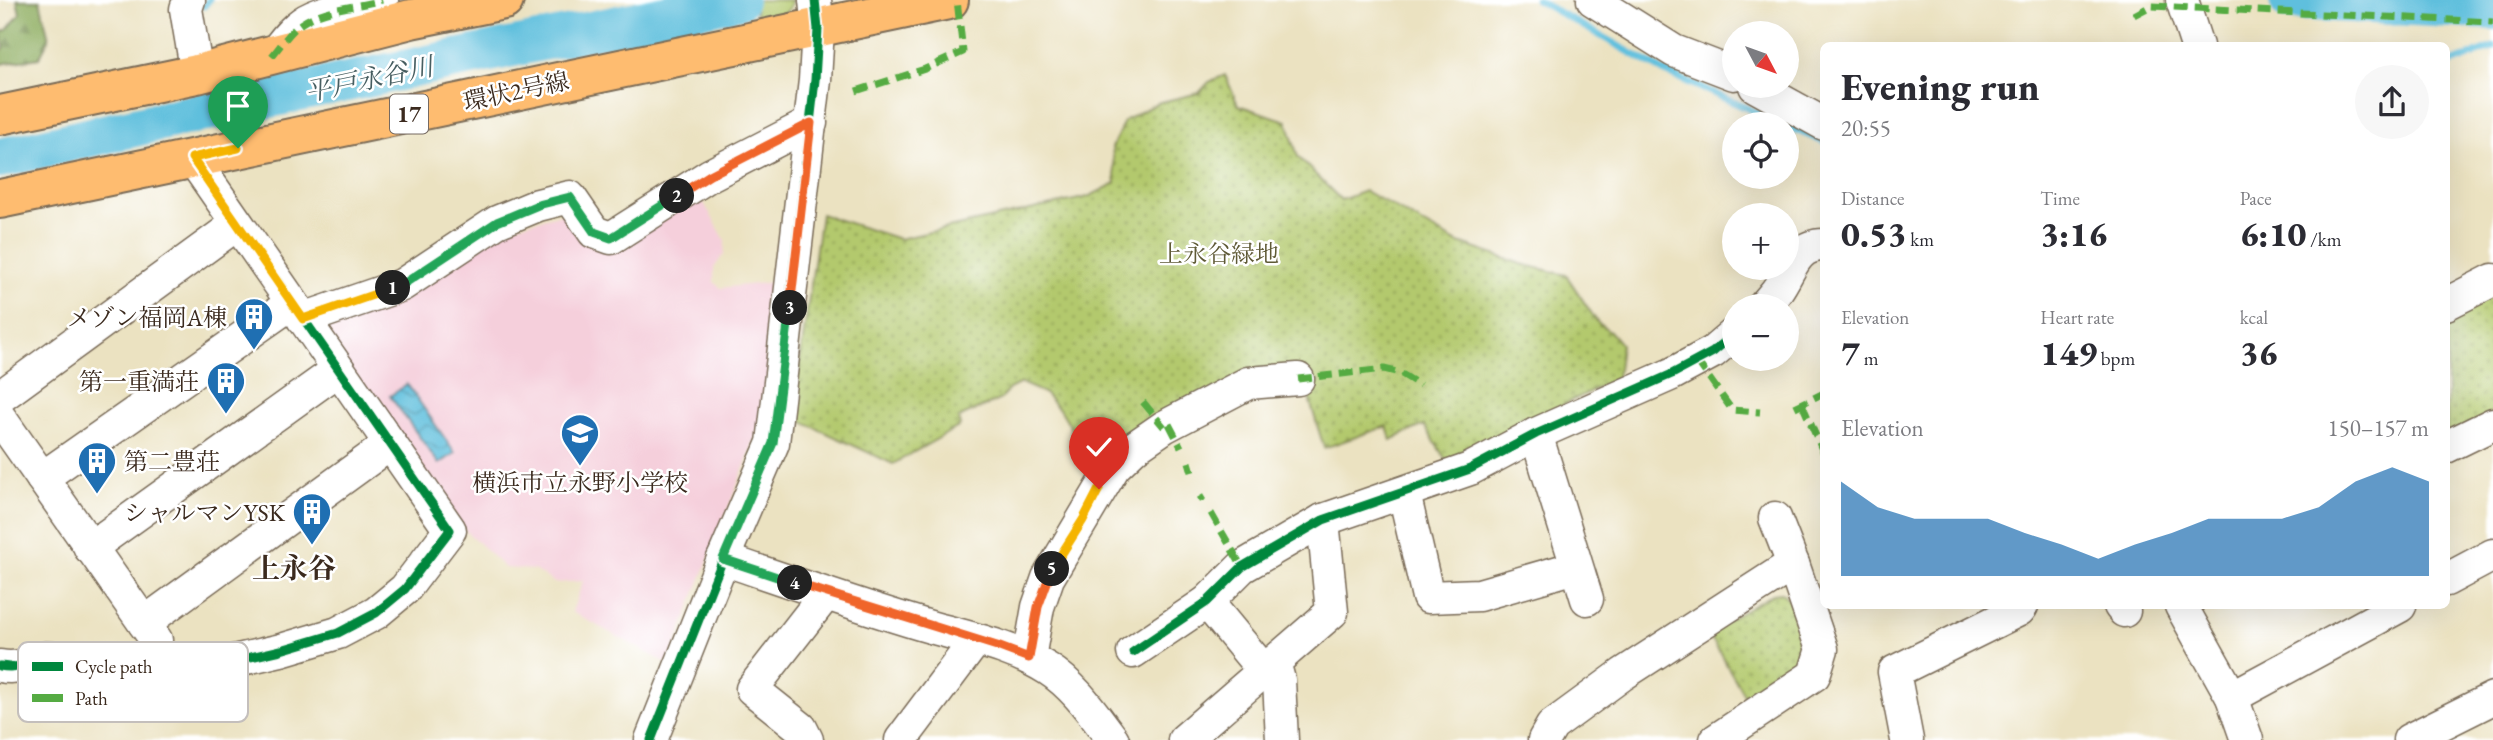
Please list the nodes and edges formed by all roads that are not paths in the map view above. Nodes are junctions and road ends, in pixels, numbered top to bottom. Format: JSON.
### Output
{"nodes":[{"id":1,"x":189,"y":0,"type":"edge"},
{"id":2,"x":382,"y":0,"type":"edge"},
{"id":3,"x":504,"y":0,"type":"edge"},
{"id":4,"x":949,"y":0,"type":"edge"},
{"id":5,"x":1592,"y":0,"type":"edge"},
{"id":6,"x":816,"y":14,"type":"edge"},
{"id":7,"x":272,"y":56,"type":"junction"},
{"id":8,"x":1722,"y":69,"type":"edge"},
{"id":9,"x":197,"y":74,"type":"junction"},
{"id":10,"x":1777,"y":98,"type":"edge"},
{"id":11,"x":0,"y":115,"type":"edge"},
{"id":12,"x":1820,"y":122,"type":"edge"},
{"id":13,"x":811,"y":123,"type":"junction"},
{"id":14,"x":192,"y":158,"type":"junction"},
{"id":15,"x":0,"y":199,"type":"edge"},
{"id":16,"x":237,"y":224,"type":"junction"},
{"id":17,"x":1820,"y":246,"type":"edge"},
{"id":18,"x":2493,"y":280,"type":"edge"},
{"id":19,"x":1774,"y":294,"type":"edge"},
{"id":20,"x":2450,"y":302,"type":"edge"},
{"id":21,"x":298,"y":311,"type":"junction"},
{"id":22,"x":1722,"y":344,"type":"edge"},
{"id":23,"x":338,"y":370,"type":"junction"},
{"id":24,"x":1298,"y":379,"type":"dead end"},
{"id":25,"x":0,"y":397,"type":"edge"},
{"id":26,"x":0,"y":418,"type":"edge"},
{"id":27,"x":2493,"y":424,"type":"edge"},
{"id":28,"x":1536,"y":434,"type":"junction"},
{"id":29,"x":390,"y":444,"type":"junction"},
{"id":30,"x":2450,"y":445,"type":"edge"},
{"id":31,"x":42,"y":478,"type":"junction"},
{"id":32,"x":1404,"y":493,"type":"junction"},
{"id":33,"x":1775,"y":518,"type":"dead end"},
{"id":34,"x":1323,"y":520,"type":"junction"},
{"id":35,"x":90,"y":548,"type":"junction"},
{"id":36,"x":2493,"y":555,"type":"edge"},
{"id":37,"x":723,"y":559,"type":"junction"},
{"id":38,"x":1793,"y":564,"type":"junction"},
{"id":39,"x":1576,"y":567,"type":"junction"},
{"id":40,"x":2450,"y":578,"type":"edge"},
{"id":41,"x":826,"y":594,"type":"junction"},
{"id":42,"x":1587,"y":599,"type":"dead end"},
{"id":43,"x":1207,"y":602,"type":"junction"},
{"id":44,"x":2020,"y":609,"type":"edge"},
{"id":45,"x":2183,"y":609,"type":"edge"},
{"id":46,"x":2395,"y":609,"type":"edge"},
{"id":47,"x":144,"y":623,"type":"junction"},
{"id":48,"x":976,"y":640,"type":"junction"},
{"id":49,"x":157,"y":642,"type":"edge"},
{"id":50,"x":1133,"y":652,"type":"dead end"},
{"id":51,"x":248,"y":658,"type":"edge"},
{"id":52,"x":1029,"y":658,"type":"junction"},
{"id":53,"x":0,"y":666,"type":"edge"},
{"id":54,"x":1269,"y":666,"type":"junction"},
{"id":55,"x":18,"y":667,"type":"edge"},
{"id":56,"x":2232,"y":698,"type":"junction"},
{"id":57,"x":2493,"y":698,"type":"edge"},
{"id":58,"x":651,"y":740,"type":"edge"},
{"id":59,"x":807,"y":740,"type":"edge"},
{"id":60,"x":901,"y":740,"type":"edge"},
{"id":61,"x":1114,"y":740,"type":"edge"},
{"id":62,"x":1185,"y":740,"type":"edge"},
{"id":63,"x":1282,"y":740,"type":"edge"},
{"id":64,"x":1544,"y":740,"type":"edge"},
{"id":65,"x":1716,"y":740,"type":"edge"},
{"id":66,"x":1907,"y":740,"type":"edge"},
{"id":67,"x":2248,"y":740,"type":"edge"},
{"id":68,"x":2409,"y":740,"type":"edge"}],
"edges":[{"from":1,"to":9,"type":"street"},
{"from":2,"to":7,"type":"street"},
{"from":3,"to":7,"type":"main road"},
{"from":4,"to":6,"type":"main road","name":"環状2号線","number":"17"},
{"from":5,"to":8,"type":"street"},
{"from":6,"to":13,"type":"street"},
{"from":6,"to":14,"type":"main road","name":"環状2号線","number":"17"},
{"from":7,"to":9,"type":"main road"},
{"from":9,"to":11,"type":"main road"},
{"from":10,"to":12,"type":"street"},
{"from":13,"to":21,"type":"street"},
{"from":13,"to":37,"type":"street"},
{"from":14,"to":15,"type":"main road","name":"環状2号線","number":"17"},
{"from":14,"to":16,"type":"street"},
{"from":16,"to":21,"type":"street"},
{"from":16,"to":25,"type":"street"},
{"from":17,"to":19,"type":"street"},
{"from":18,"to":20,"type":"street"},
{"from":21,"to":23,"type":"street"},
{"from":21,"to":31,"type":"street"},
{"from":22,"to":28,"type":"street"},
{"from":23,"to":29,"type":"street"},
{"from":23,"to":35,"type":"street"},
{"from":24,"to":52,"type":"street"},
{"from":26,"to":31,"type":"street"},
{"from":27,"to":30,"type":"street"},
{"from":28,"to":32,"type":"street"},
{"from":28,"to":39,"type":"street"},
{"from":29,"to":47,"type":"street"},
{"from":29,"to":51,"type":"street"},
{"from":31,"to":35,"type":"street"},
{"from":32,"to":34,"type":"street"},
{"from":32,"to":39,"type":"street"},
{"from":33,"to":38,"type":"street"},
{"from":34,"to":43,"type":"street"},
{"from":34,"to":54,"type":"street"},
{"from":35,"to":47,"type":"street"},
{"from":36,"to":40,"type":"street"},
{"from":37,"to":41,"type":"street"},
{"from":37,"to":58,"type":"street"},
{"from":38,"to":64,"type":"street"},
{"from":38,"to":65,"type":"street"},
{"from":39,"to":42,"type":"street"},
{"from":41,"to":48,"type":"street"},
{"from":41,"to":59,"type":"street"},
{"from":43,"to":50,"type":"street"},
{"from":43,"to":54,"type":"street"},
{"from":44,"to":66,"type":"street"},
{"from":45,"to":56,"type":"street"},
{"from":46,"to":56,"type":"street"},
{"from":47,"to":49,"type":"street"},
{"from":48,"to":52,"type":"street"},
{"from":48,"to":60,"type":"street"},
{"from":52,"to":61,"type":"street"},
{"from":53,"to":55,"type":"street"},
{"from":54,"to":62,"type":"street"},
{"from":54,"to":63,"type":"street"},
{"from":56,"to":67,"type":"street"},
{"from":57,"to":68,"type":"street"}]}
